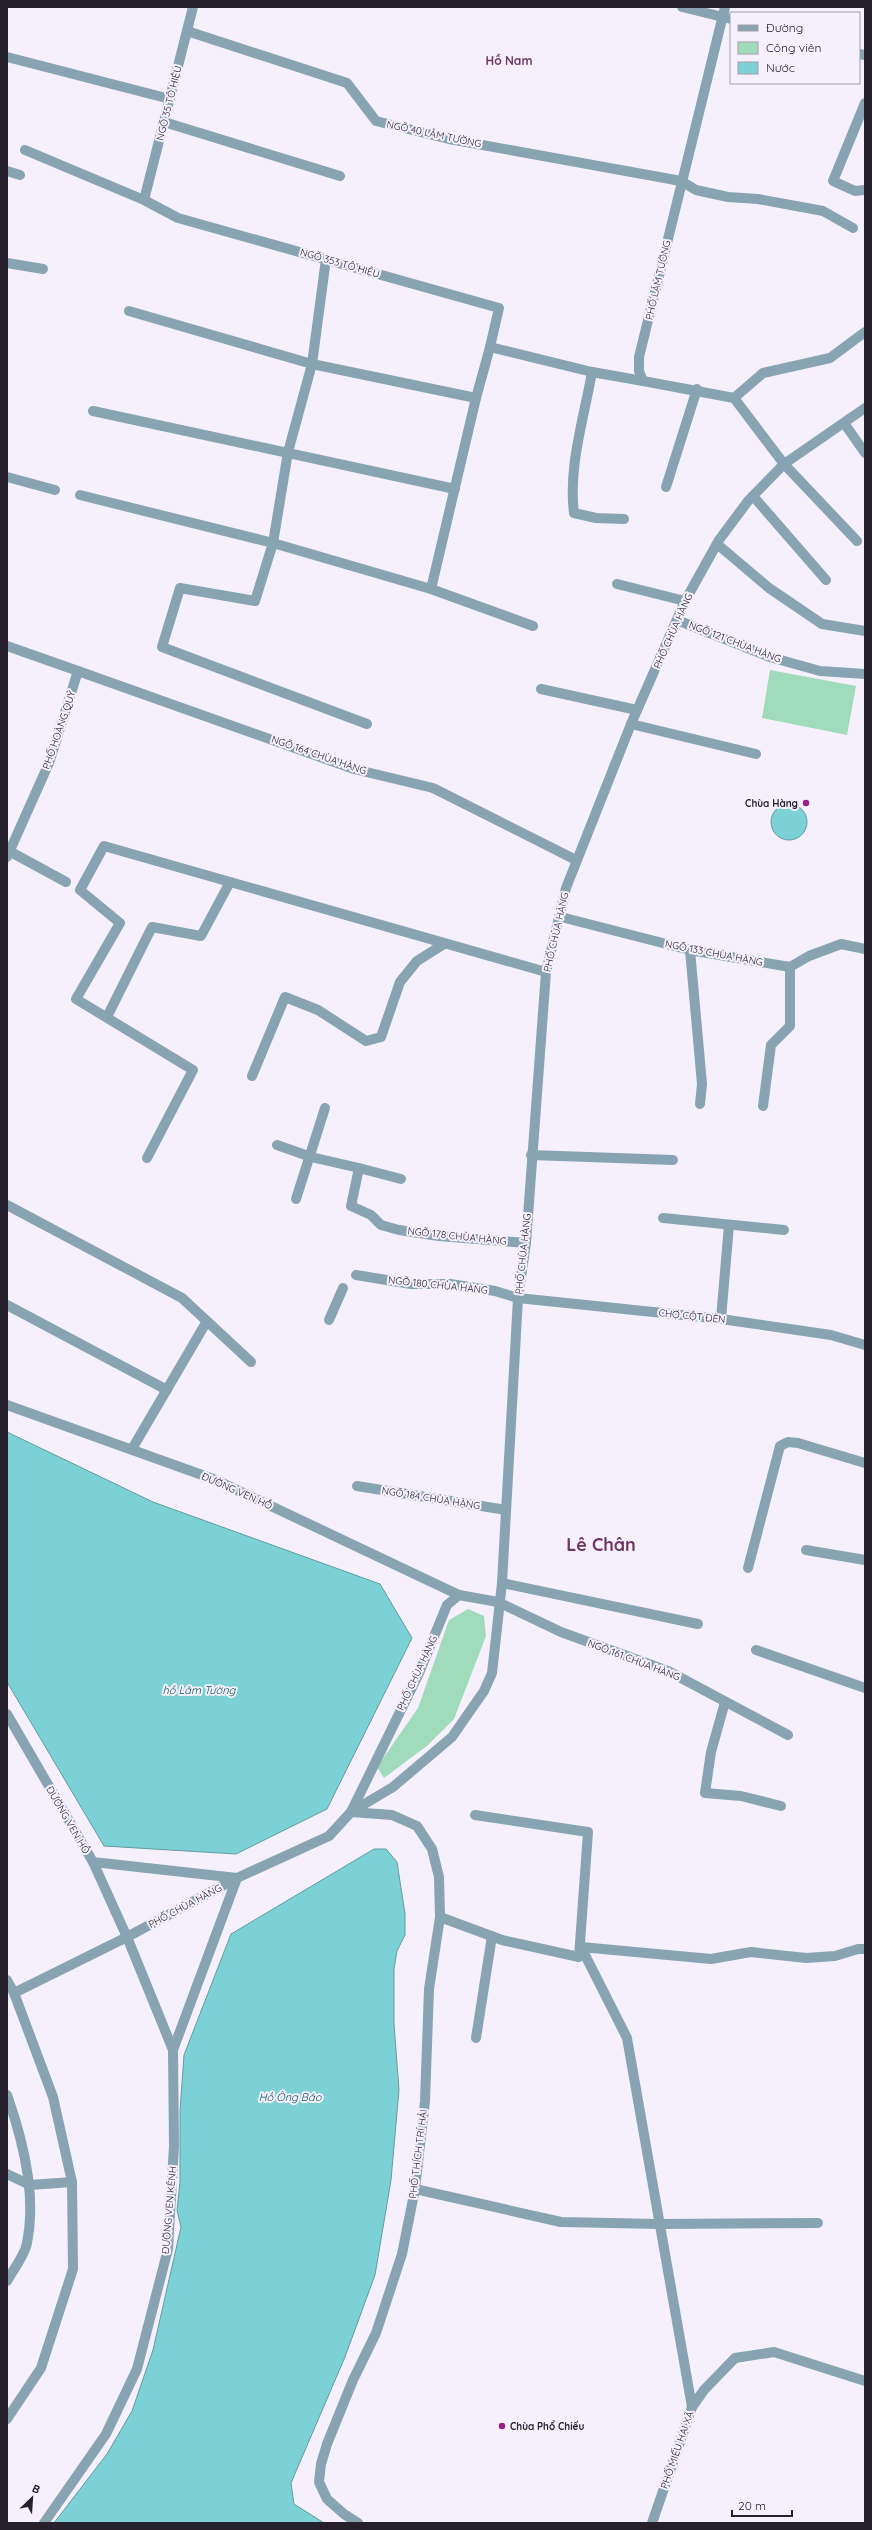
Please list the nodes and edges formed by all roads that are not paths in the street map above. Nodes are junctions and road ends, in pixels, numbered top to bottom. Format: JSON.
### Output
{"nodes":[{"id":1,"x":193,"y":7,"type":"edge"},
{"id":2,"x":682,"y":7,"type":"edge"},
{"id":3,"x":726,"y":14,"type":"edge"},
{"id":4,"x":187,"y":31,"type":"junction"},
{"id":5,"x":7,"y":57,"type":"edge"},
{"id":6,"x":170,"y":99,"type":"junction"},
{"id":7,"x":865,"y":103,"type":"edge"},
{"id":8,"x":164,"y":122,"type":"junction"},
{"id":9,"x":25,"y":150,"type":"dead end"},
{"id":10,"x":7,"y":171,"type":"edge"},
{"id":11,"x":20,"y":175,"type":"dead end"},
{"id":12,"x":340,"y":176,"type":"dead end"},
{"id":13,"x":681,"y":181,"type":"junction"},
{"id":14,"x":865,"y":190,"type":"edge"},
{"id":15,"x":144,"y":200,"type":"junction"},
{"id":16,"x":853,"y":228,"type":"dead end"},
{"id":17,"x":326,"y":259,"type":"junction"},
{"id":18,"x":7,"y":263,"type":"edge"},
{"id":19,"x":43,"y":269,"type":"dead end"},
{"id":20,"x":129,"y":312,"type":"dead end"},
{"id":21,"x":865,"y":332,"type":"edge"},
{"id":22,"x":490,"y":347,"type":"junction"},
{"id":23,"x":312,"y":364,"type":"junction"},
{"id":24,"x":592,"y":372,"type":"junction"},
{"id":25,"x":643,"y":381,"type":"junction"},
{"id":26,"x":697,"y":390,"type":"junction"},
{"id":27,"x":476,"y":398,"type":"junction"},
{"id":28,"x":734,"y":398,"type":"junction"},
{"id":29,"x":865,"y":408,"type":"edge"},
{"id":30,"x":93,"y":411,"type":"dead end"},
{"id":31,"x":844,"y":423,"type":"junction"},
{"id":32,"x":288,"y":452,"type":"junction"},
{"id":33,"x":865,"y":453,"type":"edge"},
{"id":34,"x":784,"y":464,"type":"junction"},
{"id":35,"x":7,"y":477,"type":"edge"},
{"id":36,"x":666,"y":487,"type":"dead end"},
{"id":37,"x":455,"y":489,"type":"junction"},
{"id":38,"x":55,"y":490,"type":"dead end"},
{"id":39,"x":80,"y":496,"type":"dead end"},
{"id":40,"x":753,"y":496,"type":"junction"},
{"id":41,"x":624,"y":519,"type":"dead end"},
{"id":42,"x":857,"y":541,"type":"dead end"},
{"id":43,"x":272,"y":543,"type":"junction"},
{"id":44,"x":717,"y":544,"type":"junction"},
{"id":45,"x":826,"y":580,"type":"dead end"},
{"id":46,"x":617,"y":584,"type":"dead end"},
{"id":47,"x":431,"y":588,"type":"junction"},
{"id":48,"x":685,"y":601,"type":"junction"},
{"id":49,"x":677,"y":620,"type":"junction"},
{"id":50,"x":533,"y":626,"type":"dead end"},
{"id":51,"x":865,"y":631,"type":"edge"},
{"id":52,"x":7,"y":646,"type":"edge"},
{"id":53,"x":78,"y":671,"type":"junction"},
{"id":54,"x":865,"y":674,"type":"edge"},
{"id":55,"x":541,"y":689,"type":"dead end"},
{"id":56,"x":637,"y":710,"type":"junction"},
{"id":57,"x":367,"y":724,"type":"dead end"},
{"id":58,"x":631,"y":724,"type":"junction"},
{"id":59,"x":756,"y":754,"type":"dead end"},
{"id":60,"x":8,"y":854,"type":"edge"},
{"id":61,"x":576,"y":860,"type":"junction"},
{"id":62,"x":66,"y":882,"type":"dead end"},
{"id":63,"x":230,"y":882,"type":"junction"},
{"id":64,"x":561,"y":917,"type":"junction"},
{"id":65,"x":444,"y":944,"type":"junction"},
{"id":66,"x":865,"y":949,"type":"edge"},
{"id":67,"x":690,"y":950,"type":"junction"},
{"id":68,"x":790,"y":968,"type":"junction"},
{"id":69,"x":546,"y":972,"type":"junction"},
{"id":70,"x":107,"y":1017,"type":"junction"},
{"id":71,"x":252,"y":1076,"type":"dead end"},
{"id":72,"x":700,"y":1104,"type":"dead end"},
{"id":73,"x":763,"y":1106,"type":"dead end"},
{"id":74,"x":325,"y":1108,"type":"dead end"},
{"id":75,"x":277,"y":1145,"type":"dead end"},
{"id":76,"x":531,"y":1155,"type":"junction"},
{"id":77,"x":311,"y":1156,"type":"junction"},
{"id":78,"x":147,"y":1158,"type":"dead end"},
{"id":79,"x":673,"y":1160,"type":"dead end"},
{"id":80,"x":359,"y":1168,"type":"junction"},
{"id":81,"x":401,"y":1179,"type":"dead end"},
{"id":82,"x":296,"y":1199,"type":"dead end"},
{"id":83,"x":7,"y":1205,"type":"edge"},
{"id":84,"x":663,"y":1218,"type":"dead end"},
{"id":85,"x":729,"y":1224,"type":"junction"},
{"id":86,"x":784,"y":1230,"type":"dead end"},
{"id":87,"x":526,"y":1242,"type":"junction"},
{"id":88,"x":356,"y":1275,"type":"dead end"},
{"id":89,"x":343,"y":1288,"type":"dead end"},
{"id":90,"x":518,"y":1298,"type":"junction"},
{"id":91,"x":7,"y":1305,"type":"edge"},
{"id":92,"x":721,"y":1319,"type":"junction"},
{"id":93,"x":329,"y":1320,"type":"dead end"},
{"id":94,"x":207,"y":1321,"type":"junction"},
{"id":95,"x":865,"y":1345,"type":"edge"},
{"id":96,"x":251,"y":1362,"type":"dead end"},
{"id":97,"x":167,"y":1390,"type":"junction"},
{"id":98,"x":7,"y":1406,"type":"edge"},
{"id":99,"x":132,"y":1450,"type":"junction"},
{"id":100,"x":865,"y":1463,"type":"edge"},
{"id":101,"x":357,"y":1486,"type":"dead end"},
{"id":102,"x":506,"y":1510,"type":"junction"},
{"id":103,"x":806,"y":1550,"type":"dead end"},
{"id":104,"x":865,"y":1560,"type":"edge"},
{"id":105,"x":748,"y":1568,"type":"dead end"},
{"id":106,"x":502,"y":1583,"type":"junction"},
{"id":107,"x":459,"y":1595,"type":"junction"},
{"id":108,"x":498,"y":1602,"type":"junction"},
{"id":109,"x":698,"y":1624,"type":"dead end"},
{"id":110,"x":756,"y":1650,"type":"dead end"},
{"id":111,"x":865,"y":1688,"type":"edge"},
{"id":112,"x":725,"y":1702,"type":"junction"},
{"id":113,"x":7,"y":1714,"type":"edge"},
{"id":114,"x":788,"y":1735,"type":"dead end"},
{"id":115,"x":781,"y":1806,"type":"dead end"},
{"id":116,"x":351,"y":1812,"type":"junction"},
{"id":117,"x":475,"y":1815,"type":"dead end"},
{"id":118,"x":93,"y":1862,"type":"junction"},
{"id":119,"x":237,"y":1878,"type":"junction"},
{"id":120,"x":440,"y":1916,"type":"junction"},
{"id":121,"x":492,"y":1936,"type":"junction"},
{"id":122,"x":127,"y":1937,"type":"junction"},
{"id":123,"x":581,"y":1947,"type":"junction"},
{"id":124,"x":865,"y":1949,"type":"edge"},
{"id":125,"x":7,"y":1980,"type":"edge"},
{"id":126,"x":14,"y":1993,"type":"junction"},
{"id":127,"x":476,"y":2038,"type":"dead end"},
{"id":128,"x":173,"y":2050,"type":"junction"},
{"id":129,"x":7,"y":2095,"type":"edge"},
{"id":130,"x":7,"y":2174,"type":"edge"},
{"id":131,"x":72,"y":2182,"type":"junction"},
{"id":132,"x":30,"y":2185,"type":"junction"},
{"id":133,"x":415,"y":2189,"type":"junction"},
{"id":134,"x":818,"y":2223,"type":"dead end"},
{"id":135,"x":658,"y":2224,"type":"junction"},
{"id":136,"x":7,"y":2281,"type":"edge"},
{"id":137,"x":865,"y":2380,"type":"edge"},
{"id":138,"x":692,"y":2407,"type":"junction"},
{"id":139,"x":7,"y":2419,"type":"edge"},
{"id":140,"x":44,"y":2523,"type":"edge"},
{"id":141,"x":358,"y":2523,"type":"edge"},
{"id":142,"x":652,"y":2523,"type":"edge"}],
"edges":[{"from":1,"to":4,"type":"street","name":"NGÕ 35 TÔ HIỆU"},
{"from":2,"to":3,"type":"street"},
{"from":3,"to":13,"type":"street","name":"PHỐ LÂM TƯỜNG"},
{"from":4,"to":6,"type":"street","name":"NGÕ 35 TÔ HIỆU"},
{"from":4,"to":13,"type":"street","name":"NGÕ 40 LÂM TƯỜNG"},
{"from":5,"to":6,"type":"street"},
{"from":6,"to":8,"type":"street","name":"NGÕ 35 TÔ HIỆU"},
{"from":7,"to":14,"type":"street"},
{"from":8,"to":12,"type":"street"},
{"from":8,"to":15,"type":"street","name":"NGÕ 35 TÔ HIỆU"},
{"from":9,"to":15,"type":"street","name":"NGÕ 353 TÔ HIỆU"},
{"from":10,"to":11,"type":"street"},
{"from":13,"to":16,"type":"street","name":"NGÕ 40 LÂM TƯỜNG"},
{"from":13,"to":25,"type":"street","name":"PHỐ LÂM TƯỜNG"},
{"from":15,"to":17,"type":"street","name":"NGÕ 353 TÔ HIỆU"},
{"from":17,"to":22,"type":"street","name":"NGÕ 353 TÔ HIỆU"},
{"from":17,"to":23,"type":"street"},
{"from":18,"to":19,"type":"street"},
{"from":20,"to":23,"type":"street"},
{"from":21,"to":28,"type":"street"},
{"from":22,"to":24,"type":"street"},
{"from":22,"to":27,"type":"street"},
{"from":23,"to":27,"type":"street"},
{"from":23,"to":32,"type":"street"},
{"from":24,"to":25,"type":"street"},
{"from":24,"to":41,"type":"street"},
{"from":25,"to":26,"type":"street"},
{"from":26,"to":28,"type":"street"},
{"from":26,"to":36,"type":"street"},
{"from":27,"to":37,"type":"street"},
{"from":28,"to":34,"type":"street"},
{"from":29,"to":31,"type":"street","name":"PHỐ CHÙA HÀNG"},
{"from":30,"to":32,"type":"street"},
{"from":31,"to":33,"type":"street"},
{"from":31,"to":34,"type":"street","name":"PHỐ CHÙA HÀNG"},
{"from":32,"to":37,"type":"street"},
{"from":32,"to":43,"type":"street"},
{"from":34,"to":40,"type":"street","name":"PHỐ CHÙA HÀNG"},
{"from":34,"to":42,"type":"street"},
{"from":35,"to":38,"type":"street"},
{"from":37,"to":47,"type":"street"},
{"from":39,"to":43,"type":"street"},
{"from":40,"to":44,"type":"street","name":"PHỐ CHÙA HÀNG"},
{"from":40,"to":45,"type":"street"},
{"from":43,"to":47,"type":"street"},
{"from":43,"to":57,"type":"street"},
{"from":44,"to":48,"type":"street","name":"PHỐ CHÙA HÀNG"},
{"from":44,"to":51,"type":"street"},
{"from":46,"to":48,"type":"street"},
{"from":47,"to":50,"type":"street"},
{"from":48,"to":49,"type":"street","name":"PHỐ CHÙA HÀNG"},
{"from":49,"to":54,"type":"street","name":"NGÕ 121 CHÙA HÀNG"},
{"from":49,"to":56,"type":"street","name":"PHỐ CHÙA HÀNG"},
{"from":52,"to":53,"type":"street"},
{"from":53,"to":60,"type":"street","name":"PHỐ HOÀNG QUÝ"},
{"from":53,"to":61,"type":"street","name":"NGÕ 164 CHÙA HÀNG"},
{"from":55,"to":56,"type":"street"},
{"from":56,"to":58,"type":"street","name":"PHỐ CHÙA HÀNG"},
{"from":58,"to":59,"type":"street"},
{"from":58,"to":61,"type":"street","name":"PHỐ CHÙA HÀNG"},
{"from":60,"to":62,"type":"street"},
{"from":61,"to":64,"type":"street","name":"PHỐ CHÙA HÀNG"},
{"from":63,"to":65,"type":"street"},
{"from":63,"to":70,"type":"street"},
{"from":63,"to":70,"type":"street"},
{"from":64,"to":67,"type":"street","name":"NGÕ 133 CHÙA HÀNG"},
{"from":64,"to":69,"type":"street","name":"PHỐ CHÙA HÀNG"},
{"from":65,"to":69,"type":"street"},
{"from":65,"to":71,"type":"street"},
{"from":66,"to":68,"type":"street"},
{"from":67,"to":68,"type":"street","name":"NGÕ 133 CHÙA HÀNG"},
{"from":67,"to":72,"type":"street"},
{"from":68,"to":73,"type":"street"},
{"from":69,"to":76,"type":"street","name":"PHỐ CHÙA HÀNG"},
{"from":70,"to":78,"type":"street"},
{"from":74,"to":77,"type":"street"},
{"from":75,"to":77,"type":"street"},
{"from":76,"to":79,"type":"street"},
{"from":76,"to":87,"type":"street","name":"PHỐ CHÙA HÀNG"},
{"from":77,"to":80,"type":"street"},
{"from":77,"to":82,"type":"street"},
{"from":80,"to":81,"type":"street"},
{"from":80,"to":87,"type":"street","name":"NGÕ 178 CHÙA HÀNG"},
{"from":83,"to":94,"type":"street"},
{"from":84,"to":85,"type":"street"},
{"from":85,"to":86,"type":"street"},
{"from":85,"to":92,"type":"street"},
{"from":87,"to":90,"type":"street","name":"PHỐ CHÙA HÀNG"},
{"from":88,"to":90,"type":"street","name":"NGÕ 180 CHÙA HÀNG"},
{"from":89,"to":93,"type":"street"},
{"from":90,"to":92,"type":"street","name":"CHỢ CỘT ĐÈN"},
{"from":90,"to":102,"type":"street","name":"PHỐ CHÙA HÀNG"},
{"from":91,"to":97,"type":"street"},
{"from":92,"to":95,"type":"street","name":"CHỢ CỘT ĐÈN"},
{"from":94,"to":96,"type":"street"},
{"from":94,"to":97,"type":"street"},
{"from":97,"to":99,"type":"street"},
{"from":98,"to":99,"type":"street","name":"ĐƯỜNG VEN HỒ"},
{"from":99,"to":107,"type":"street","name":"ĐƯỜNG VEN HỒ"},
{"from":100,"to":105,"type":"street"},
{"from":101,"to":102,"type":"street","name":"NGÕ 184 CHÙA HÀNG"},
{"from":102,"to":106,"type":"street","name":"PHỐ CHÙA HÀNG"},
{"from":103,"to":104,"type":"street"},
{"from":106,"to":108,"type":"street","name":"PHỐ CHÙA HÀNG"},
{"from":106,"to":109,"type":"street"},
{"from":107,"to":108,"type":"street"},
{"from":107,"to":116,"type":"street","name":"PHỐ CHÙA HÀNG"},
{"from":108,"to":112,"type":"street","name":"NGÕ 161 CHÙA HÀNG"},
{"from":108,"to":116,"type":"street","name":"PHỐ CHÙA HÀNG"},
{"from":110,"to":111,"type":"street"},
{"from":112,"to":114,"type":"street","name":"NGÕ 161 CHÙA HÀNG"},
{"from":112,"to":115,"type":"street"},
{"from":113,"to":118,"type":"street","name":"ĐƯỜNG VEN HỒ"},
{"from":116,"to":119,"type":"street","name":"PHỐ CHÙA HÀNG"},
{"from":116,"to":120,"type":"street","name":"PHỐ THÍCH TRÍ HẢI"},
{"from":117,"to":123,"type":"street"},
{"from":118,"to":119,"type":"street","name":"ĐƯỜNG VEN HỒ"},
{"from":118,"to":122,"type":"street"},
{"from":119,"to":122,"type":"street","name":"PHỐ CHÙA HÀNG"},
{"from":119,"to":128,"type":"street","name":"ĐƯỜNG VEN KÊNH"},
{"from":120,"to":121,"type":"street"},
{"from":120,"to":133,"type":"street","name":"PHỐ THÍCH TRÍ HẢI"},
{"from":121,"to":123,"type":"street"},
{"from":121,"to":127,"type":"street"},
{"from":122,"to":126,"type":"street","name":"PHỐ CHÙA HÀNG"},
{"from":122,"to":128,"type":"street"},
{"from":123,"to":124,"type":"street"},
{"from":123,"to":135,"type":"street"},
{"from":125,"to":126,"type":"street"},
{"from":126,"to":131,"type":"street"},
{"from":128,"to":140,"type":"street","name":"ĐƯỜNG VEN KÊNH"},
{"from":129,"to":132,"type":"street"},
{"from":130,"to":132,"type":"street"},
{"from":131,"to":132,"type":"street"},
{"from":131,"to":139,"type":"street"},
{"from":132,"to":136,"type":"street"},
{"from":133,"to":135,"type":"street"},
{"from":133,"to":141,"type":"street","name":"PHỐ THÍCH TRÍ HẢI"},
{"from":134,"to":135,"type":"street"},
{"from":135,"to":138,"type":"street"},
{"from":137,"to":138,"type":"street","name":"PHỐ MIẾU HAI XÃ"},
{"from":138,"to":142,"type":"street","name":"PHỐ MIẾU HAI XÃ"}]}
